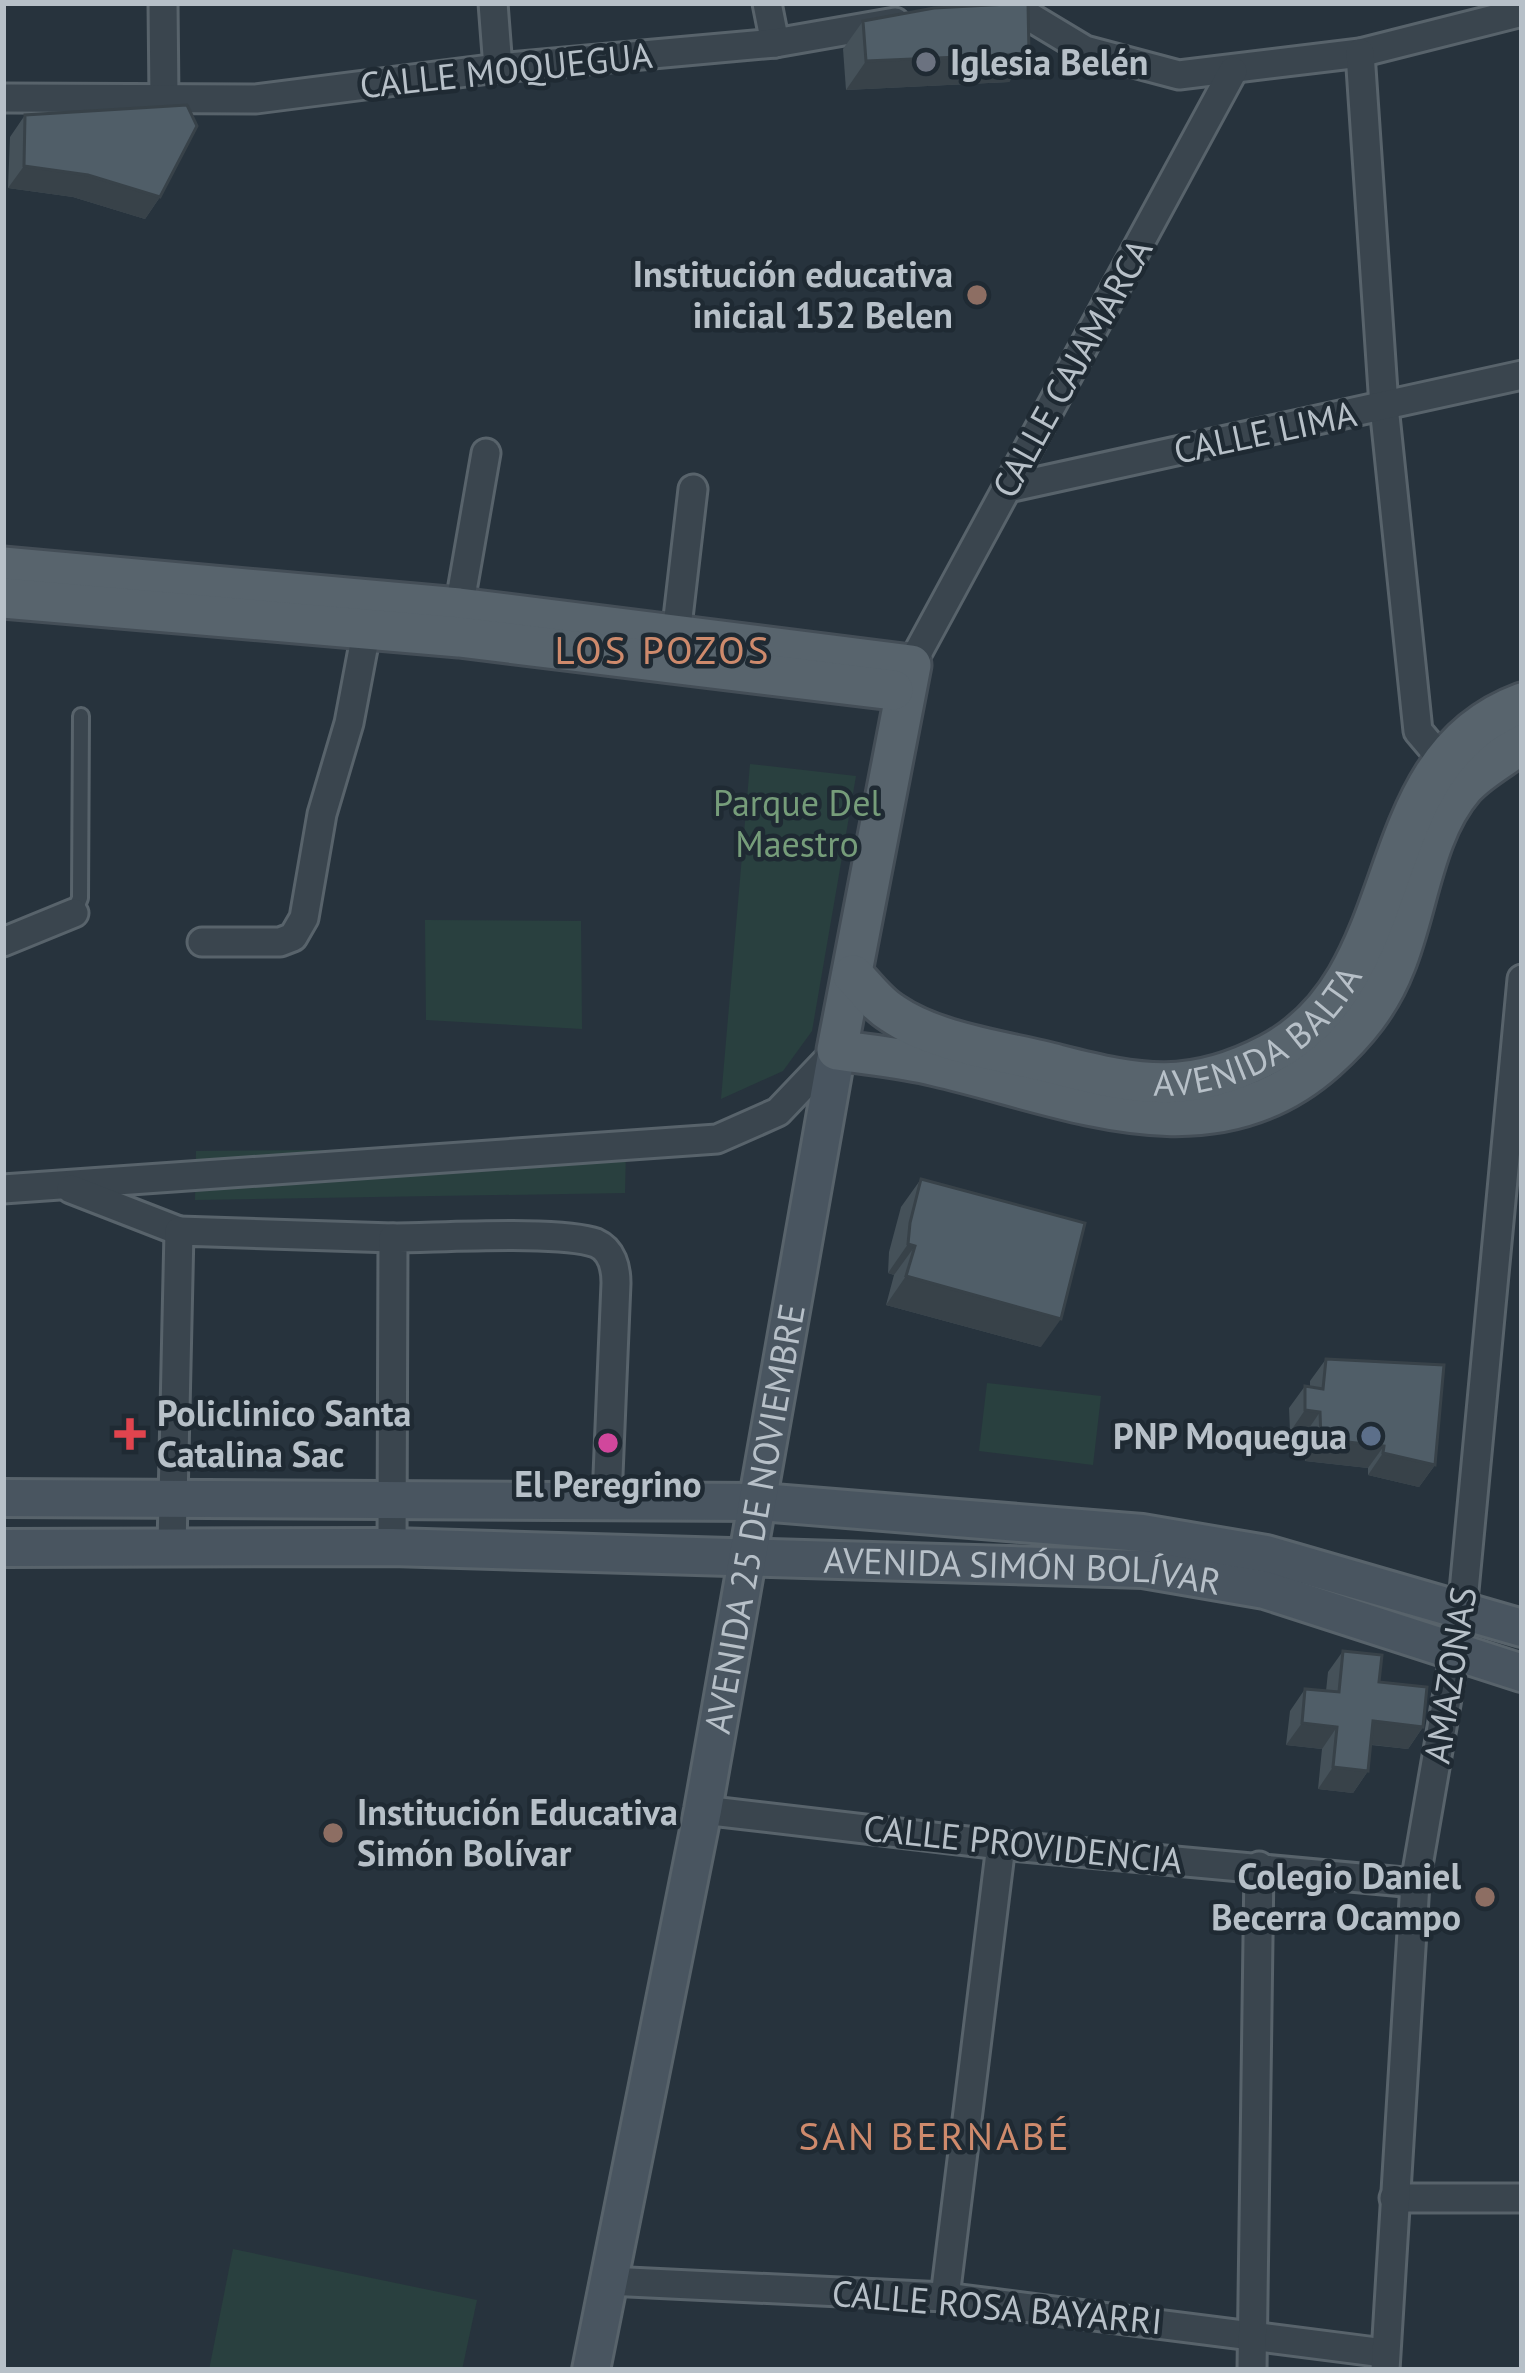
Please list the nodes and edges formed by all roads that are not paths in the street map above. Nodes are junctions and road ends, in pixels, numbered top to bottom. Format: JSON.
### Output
{"nodes":[{"id":1,"x":163,"y":3,"type":"edge"},
{"id":2,"x":493,"y":3,"type":"edge"},
{"id":3,"x":767,"y":3,"type":"edge"},
{"id":4,"x":1008,"y":5,"type":"edge"},
{"id":5,"x":1522,"y":12,"type":"edge"},
{"id":6,"x":1458,"y":15,"type":"edge"},
{"id":7,"x":913,"y":19,"type":"edge"},
{"id":8,"x":775,"y":43,"type":"junction"},
{"id":9,"x":1360,"y":53,"type":"junction"},
{"id":10,"x":498,"y":68,"type":"junction"},
{"id":11,"x":1233,"y":70,"type":"junction"},
{"id":12,"x":3,"y":98,"type":"edge"},
{"id":13,"x":164,"y":98,"type":"junction"},
{"id":14,"x":1522,"y":375,"type":"edge"},
{"id":15,"x":1384,"y":406,"type":"junction"},
{"id":16,"x":486,"y":453,"type":"dead end"},
{"id":17,"x":1008,"y":488,"type":"junction"},
{"id":18,"x":693,"y":489,"type":"dead end"},
{"id":19,"x":3,"y":567,"type":"edge"},
{"id":20,"x":3,"y":598,"type":"edge"},
{"id":21,"x":460,"y":608,"type":"junction"},
{"id":22,"x":369,"y":615,"type":"junction"},
{"id":23,"x":676,"y":635,"type":"junction"},
{"id":24,"x":909,"y":678,"type":"junction"},
{"id":25,"x":1522,"y":703,"type":"edge"},
{"id":26,"x":81,"y":716,"type":"dead end"},
{"id":27,"x":1522,"y":743,"type":"edge"},
{"id":28,"x":1454,"y":773,"type":"junction"},
{"id":29,"x":74,"y":913,"type":"joint"},
{"id":30,"x":3,"y":942,"type":"edge"},
{"id":31,"x":202,"y":942,"type":"dead end"},
{"id":32,"x":853,"y":975,"type":"junction"},
{"id":33,"x":1522,"y":980,"type":"edge"},
{"id":34,"x":837,"y":1050,"type":"junction"},
{"id":35,"x":59,"y":1185,"type":"junction"},
{"id":36,"x":3,"y":1189,"type":"edge"},
{"id":37,"x":178,"y":1231,"type":"junction"},
{"id":38,"x":393,"y":1238,"type":"junction"},
{"id":39,"x":3,"y":1498,"type":"edge"},
{"id":40,"x":172,"y":1498,"type":"junction"},
{"id":41,"x":391,"y":1498,"type":"junction"},
{"id":42,"x":607,"y":1499,"type":"junction"},
{"id":43,"x":760,"y":1502,"type":"junction"},
{"id":44,"x":172,"y":1546,"type":"junction"},
{"id":45,"x":392,"y":1547,"type":"junction"},
{"id":46,"x":3,"y":1548,"type":"edge"},
{"id":47,"x":747,"y":1553,"type":"junction"},
{"id":48,"x":1462,"y":1612,"type":"junction"},
{"id":49,"x":1522,"y":1628,"type":"edge"},
{"id":50,"x":1455,"y":1654,"type":"junction"},
{"id":51,"x":1522,"y":1673,"type":"edge"},
{"id":52,"x":703,"y":1810,"type":"junction"},
{"id":53,"x":1001,"y":1845,"type":"junction"},
{"id":54,"x":1259,"y":1866,"type":"junction"},
{"id":55,"x":1415,"y":1883,"type":"junction"},
{"id":56,"x":1394,"y":2198,"type":"junction"},
{"id":57,"x":1522,"y":2198,"type":"edge"},
{"id":58,"x":608,"y":2281,"type":"junction"},
{"id":59,"x":945,"y":2296,"type":"junction"},
{"id":60,"x":1250,"y":2332,"type":"junction"},
{"id":61,"x":1384,"y":2362,"type":"edge"},
{"id":62,"x":591,"y":2370,"type":"edge"},
{"id":63,"x":1252,"y":2370,"type":"edge"}],
"edges":[{"from":1,"to":13,"type":"street"},
{"from":2,"to":10,"type":"street"},
{"from":3,"to":8,"type":"street"},
{"from":4,"to":11,"type":"street"},
{"from":5,"to":6,"type":"street"},
{"from":6,"to":9,"type":"street"},
{"from":7,"to":8,"type":"street","name":"CALLE MOQUEGUA"},
{"from":8,"to":10,"type":"street","name":"CALLE MOQUEGUA"},
{"from":9,"to":11,"type":"street"},
{"from":9,"to":15,"type":"street"},
{"from":10,"to":13,"type":"street","name":"CALLE MOQUEGUA"},
{"from":11,"to":17,"type":"street","name":"CALLE CAJAMARCA"},
{"from":12,"to":13,"type":"street","name":"CALLE MOQUEGUA"},
{"from":14,"to":15,"type":"street","name":"CALLE LIMA"},
{"from":15,"to":17,"type":"street","name":"CALLE LIMA"},
{"from":15,"to":28,"type":"street"},
{"from":16,"to":21,"type":"street"},
{"from":17,"to":24,"type":"street","name":"CALLE CAJAMARCA"},
{"from":18,"to":23,"type":"street"},
{"from":19,"to":22,"type":"main road"},
{"from":20,"to":22,"type":"main road"},
{"from":21,"to":22,"type":"main road"},
{"from":21,"to":23,"type":"main road"},
{"from":22,"to":24,"type":"main road"},
{"from":22,"to":31,"type":"street"},
{"from":23,"to":24,"type":"main road"},
{"from":24,"to":32,"type":"main road","name":"AVENIDA 25 DE NOVIEMBRE"},
{"from":25,"to":28,"type":"main road","name":"AVENIDA BALTA"},
{"from":26,"to":29,"type":"lane"},
{"from":27,"to":28,"type":"main road","name":"AVENIDA BALTA"},
{"from":28,"to":32,"type":"main road","name":"AVENIDA BALTA"},
{"from":28,"to":34,"type":"main road","name":"AVENIDA BALTA"},
{"from":29,"to":30,"type":"street"},
{"from":32,"to":34,"type":"main road","name":"AVENIDA 25 DE NOVIEMBRE"},
{"from":33,"to":48,"type":"street","name":"AMAZONAS"},
{"from":34,"to":35,"type":"street"},
{"from":34,"to":43,"type":"main road","name":"AVENIDA 25 DE NOVIEMBRE"},
{"from":35,"to":36,"type":"street"},
{"from":35,"to":37,"type":"street"},
{"from":37,"to":38,"type":"street"},
{"from":37,"to":40,"type":"street"},
{"from":38,"to":41,"type":"street"},
{"from":38,"to":42,"type":"street"},
{"from":39,"to":40,"type":"main road","name":"AVENIDA SIMÓN BOLÍVAR"},
{"from":40,"to":41,"type":"main road","name":"AVENIDA SIMÓN BOLÍVAR"},
{"from":40,"to":44,"type":"street"},
{"from":41,"to":42,"type":"main road","name":"AVENIDA SIMÓN BOLÍVAR"},
{"from":41,"to":45,"type":"street"},
{"from":42,"to":43,"type":"main road","name":"AVENIDA SIMÓN BOLÍVAR"},
{"from":43,"to":47,"type":"main road","name":"AVENIDA 25 DE NOVIEMBRE"},
{"from":43,"to":48,"type":"main road","name":"AVENIDA SIMÓN BOLÍVAR"},
{"from":44,"to":45,"type":"main road","name":"AVENIDA SIMÓN BOLÍVAR"},
{"from":44,"to":46,"type":"main road","name":"AVENIDA SIMÓN BOLÍVAR"},
{"from":45,"to":47,"type":"main road","name":"AVENIDA SIMÓN BOLÍVAR"},
{"from":47,"to":50,"type":"main road","name":"AVENIDA SIMÓN BOLÍVAR"},
{"from":47,"to":52,"type":"main road","name":"AVENIDA 25 DE NOVIEMBRE"},
{"from":48,"to":49,"type":"main road","name":"AVENIDA SIMÓN BOLÍVAR"},
{"from":48,"to":50,"type":"street","name":"AMAZONAS"},
{"from":50,"to":51,"type":"main road","name":"AVENIDA SIMÓN BOLÍVAR"},
{"from":50,"to":55,"type":"street","name":"AMAZONAS"},
{"from":52,"to":53,"type":"street","name":"CALLE PROVIDENCIA"},
{"from":52,"to":58,"type":"main road","name":"AVENIDA 25 DE NOVIEMBRE"},
{"from":53,"to":54,"type":"street","name":"CALLE PROVIDENCIA"},
{"from":53,"to":59,"type":"street"},
{"from":54,"to":55,"type":"street","name":"CALLE PROVIDENCIA"},
{"from":54,"to":60,"type":"street"},
{"from":55,"to":56,"type":"street","name":"AMAZONAS"},
{"from":56,"to":57,"type":"street"},
{"from":56,"to":61,"type":"street","name":"AMAZONAS"},
{"from":58,"to":59,"type":"street","name":"CALLE ROSA BAYARRI"},
{"from":58,"to":62,"type":"main road","name":"AVENIDA 25 DE NOVIEMBRE"},
{"from":59,"to":60,"type":"street","name":"CALLE ROSA BAYARRI"},
{"from":60,"to":61,"type":"street","name":"CALLE ROSA BAYARRI"},
{"from":60,"to":63,"type":"street"}]}
